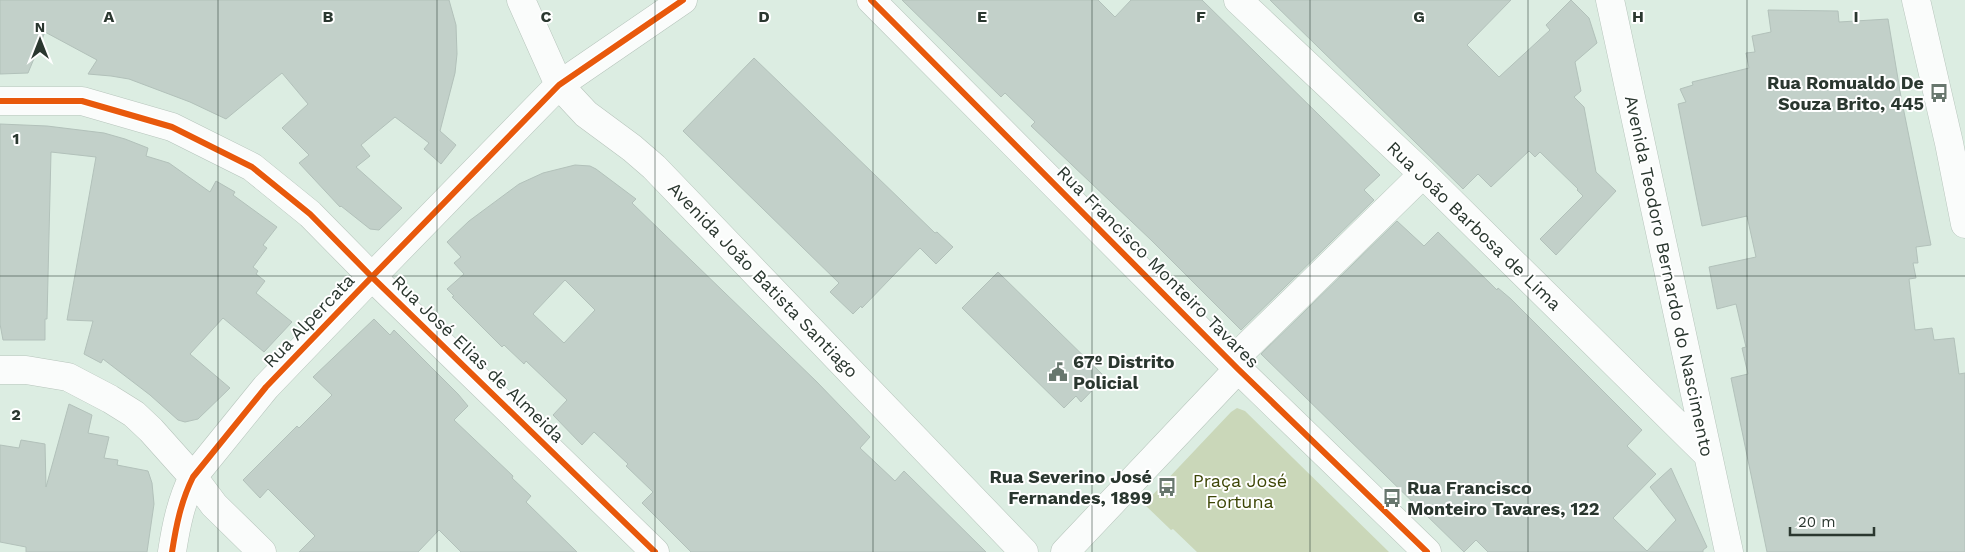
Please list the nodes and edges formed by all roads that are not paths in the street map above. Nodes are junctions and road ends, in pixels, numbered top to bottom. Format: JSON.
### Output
{"nodes":[{"id":1,"x":521,"y":0,"type":"edge"},
{"id":2,"x":683,"y":0,"type":"edge"},
{"id":3,"x":871,"y":0,"type":"edge"},
{"id":4,"x":1238,"y":0,"type":"edge"},
{"id":5,"x":1610,"y":0,"type":"edge"},
{"id":6,"x":1916,"y":0,"type":"edge"},
{"id":7,"x":559,"y":85,"type":"junction"},
{"id":8,"x":0,"y":101,"type":"edge"},
{"id":9,"x":1957,"y":145,"type":"edge"},
{"id":10,"x":1422,"y":174,"type":"junction"},
{"id":11,"x":1965,"y":224,"type":"edge"},
{"id":12,"x":372,"y":277,"type":"junction"},
{"id":13,"x":1234,"y":366,"type":"junction"},
{"id":14,"x":0,"y":370,"type":"edge"},
{"id":15,"x":1708,"y":455,"type":"junction"},
{"id":16,"x":193,"y":477,"type":"junction"},
{"id":17,"x":172,"y":552,"type":"edge"},
{"id":18,"x":262,"y":552,"type":"edge"},
{"id":19,"x":655,"y":552,"type":"edge"},
{"id":20,"x":1024,"y":552,"type":"edge"},
{"id":21,"x":1065,"y":552,"type":"edge"},
{"id":22,"x":1428,"y":552,"type":"edge"},
{"id":23,"x":1729,"y":552,"type":"edge"}],
"edges":[{"from":1,"to":7,"type":"street","name":"Avenida João Batista Santiago"},
{"from":2,"to":7,"type":"street","name":"Rua Alpercata"},
{"from":3,"to":13,"type":"street","name":"Rua Francisco Monteiro Tavares"},
{"from":4,"to":10,"type":"street","name":"Rua João Barbosa de Lima"},
{"from":5,"to":15,"type":"street","name":"Avenida Teodoro Bernardo do Nascimento"},
{"from":6,"to":9,"type":"street"},
{"from":7,"to":12,"type":"street","name":"Rua Alpercata"},
{"from":7,"to":20,"type":"street","name":"Avenida João Batista Santiago"},
{"from":8,"to":12,"type":"street","name":"Rua José Elias de Almeida"},
{"from":9,"to":11,"type":"street"},
{"from":10,"to":13,"type":"street"},
{"from":10,"to":15,"type":"street","name":"Rua João Barbosa de Lima"},
{"from":12,"to":16,"type":"street","name":"Rua Alpercata"},
{"from":12,"to":19,"type":"street","name":"Rua José Elias de Almeida"},
{"from":13,"to":21,"type":"street"},
{"from":13,"to":22,"type":"street","name":"Rua Francisco Monteiro Tavares"},
{"from":14,"to":16,"type":"street"},
{"from":15,"to":23,"type":"street","name":"Avenida Teodoro Bernardo do Nascimento"},
{"from":16,"to":17,"type":"street","name":"Rua Alpercata"},
{"from":16,"to":18,"type":"street"}]}
